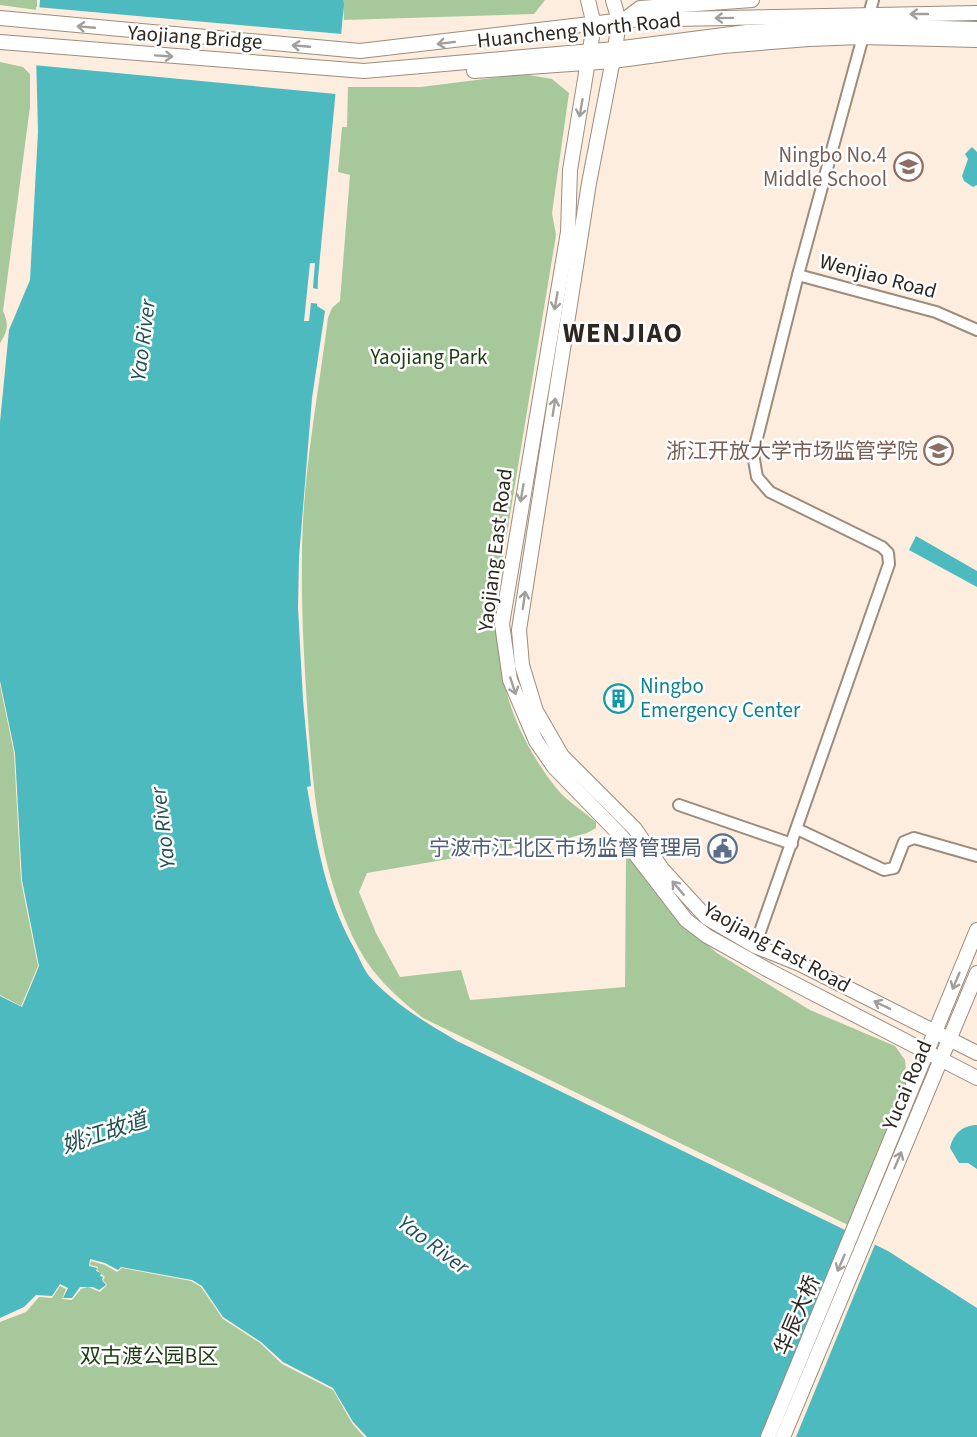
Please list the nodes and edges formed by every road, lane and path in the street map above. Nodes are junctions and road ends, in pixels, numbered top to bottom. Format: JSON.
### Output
{"nodes":[{"id":1,"x":588,"y":0,"type":"edge"},
{"id":2,"x":612,"y":0,"type":"edge"},
{"id":3,"x":752,"y":0,"type":"edge"},
{"id":4,"x":873,"y":0,"type":"edge"},
{"id":5,"x":977,"y":13,"type":"edge"},
{"id":6,"x":4,"y":19,"type":"edge"},
{"id":7,"x":621,"y":21,"type":"junction"},
{"id":8,"x":594,"y":25,"type":"junction"},
{"id":9,"x":866,"y":26,"type":"junction"},
{"id":10,"x":977,"y":29,"type":"edge"},
{"id":11,"x":977,"y":40,"type":"edge"},
{"id":12,"x":0,"y":42,"type":"edge"},
{"id":13,"x":360,"y":51,"type":"joint"},
{"id":14,"x":614,"y":55,"type":"junction"},
{"id":15,"x":590,"y":57,"type":"junction"},
{"id":16,"x":364,"y":71,"type":"joint"},
{"id":17,"x":798,"y":274,"type":"junction"},
{"id":18,"x":977,"y":330,"type":"edge"},
{"id":19,"x":679,"y":806,"type":"dead end"},
{"id":20,"x":797,"y":829,"type":"junction"},
{"id":21,"x":792,"y":844,"type":"junction"},
{"id":22,"x":977,"y":856,"type":"edge"},
{"id":23,"x":977,"y":930,"type":"edge"},
{"id":24,"x":755,"y":946,"type":"junction"},
{"id":25,"x":977,"y":973,"type":"edge"},
{"id":26,"x":934,"y":1031,"type":"junction"},
{"id":27,"x":949,"y":1039,"type":"junction"},
{"id":28,"x":926,"y":1051,"type":"junction"},
{"id":29,"x":977,"y":1053,"type":"edge"},
{"id":30,"x":941,"y":1058,"type":"junction"},
{"id":31,"x":977,"y":1078,"type":"edge"},
{"id":32,"x":870,"y":1211,"type":"junction"},
{"id":33,"x":768,"y":1437,"type":"edge"},
{"id":34,"x":783,"y":1437,"type":"edge"}],
"edges":[{"from":1,"to":8,"type":"main road"},
{"from":2,"to":7,"type":"main road"},
{"from":3,"to":7,"type":"main road"},
{"from":4,"to":9,"type":"street","name":"Wenjiao Road"},
{"from":5,"to":9,"type":"main road","name":"Huancheng North Road","one_way":true},
{"from":13,"to":6,"type":"main road","name":"Yaojiang Bridge","one_way":true},
{"from":7,"to":8,"type":"main road","name":"Huancheng North Road"},
{"from":9,"to":7,"type":"main road","name":"Huancheng North Road","one_way":true},
{"from":7,"to":14,"type":"main road","name":"Yaojiang East Road"},
{"from":8,"to":13,"type":"main road","name":"Huancheng North Road","one_way":true},
{"from":8,"to":15,"type":"main road","name":"Yaojiang East Road"},
{"from":9,"to":10,"type":"main road","name":"Huancheng North Road"},
{"from":9,"to":11,"type":"main road"},
{"from":9,"to":14,"type":"main road","name":"Huancheng North Road"},
{"from":9,"to":17,"type":"street","name":"Wenjiao Road"},
{"from":12,"to":16,"type":"main road","name":"Yaojiang Bridge","one_way":true},
{"from":14,"to":15,"type":"main road","name":"Huancheng North Road"},
{"from":24,"to":14,"type":"main road","name":"Yaojiang East Road","one_way":true},
{"from":15,"to":16,"type":"main road","name":"Huancheng North Road"},
{"from":15,"to":28,"type":"main road","name":"Yaojiang East Road","one_way":true},
{"from":17,"to":18,"type":"street","name":"Wenjiao Road"},
{"from":17,"to":20,"type":"street"},
{"from":19,"to":21,"type":"street"},
{"from":20,"to":21,"type":"street"},
{"from":20,"to":22,"type":"street"},
{"from":21,"to":24,"type":"street"},
{"from":23,"to":26,"type":"main road","name":"Yucai Road","one_way":true},
{"from":26,"to":24,"type":"main road","name":"Yaojiang East Road","one_way":true},
{"from":25,"to":27,"type":"main road","name":"Yucai Road"},
{"from":26,"to":27,"type":"main road","name":"Yaojiang East Road"},
{"from":26,"to":28,"type":"main road","name":"Yucai Road"},
{"from":27,"to":29,"type":"main road","name":"Yaojiang East Road"},
{"from":27,"to":30,"type":"main road","name":"Yucai Road"},
{"from":28,"to":30,"type":"main road","name":"Yaojiang East Road"},
{"from":28,"to":32,"type":"main road","name":"Yucai Road"},
{"from":30,"to":31,"type":"main road","name":"Yaojiang East Road"},
{"from":32,"to":30,"type":"main road","name":"Yucai Road","one_way":true},
{"from":32,"to":33,"type":"main road","name":"华辰大桥","one_way":true},
{"from":32,"to":34,"type":"main road"}]}
